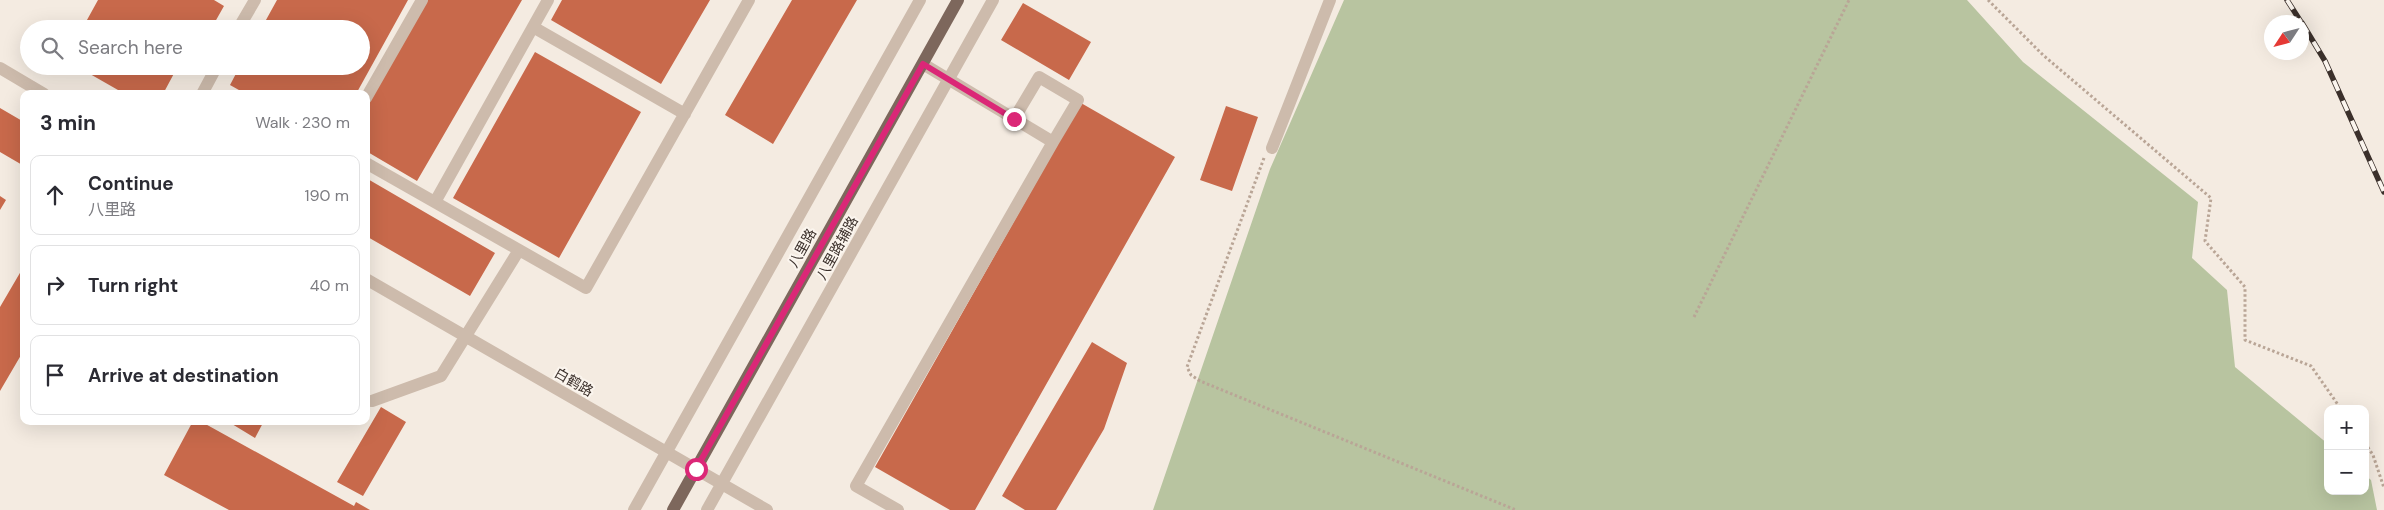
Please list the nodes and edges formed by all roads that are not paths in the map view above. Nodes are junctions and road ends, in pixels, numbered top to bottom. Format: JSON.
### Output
{"nodes":[{"id":1,"x":254,"y":0,"type":"edge"},
{"id":2,"x":422,"y":0,"type":"edge"},
{"id":3,"x":548,"y":0,"type":"edge"},
{"id":4,"x":749,"y":0,"type":"edge"},
{"id":5,"x":920,"y":0,"type":"edge"},
{"id":6,"x":958,"y":0,"type":"edge"},
{"id":7,"x":993,"y":0,"type":"edge"},
{"id":8,"x":1330,"y":0,"type":"edge"},
{"id":9,"x":243,"y":20,"type":"edge"},
{"id":10,"x":533,"y":27,"type":"junction"},
{"id":11,"x":923,"y":64,"type":"junction"},
{"id":12,"x":0,"y":68,"type":"edge"},
{"id":13,"x":212,"y":75,"type":"edge"},
{"id":14,"x":948,"y":79,"type":"junction"},
{"id":15,"x":37,"y":90,"type":"edge"},
{"id":16,"x":204,"y":90,"type":"edge"},
{"id":17,"x":370,"y":91,"type":"edge"},
{"id":18,"x":685,"y":114,"type":"junction"},
{"id":19,"x":1014,"y":119,"type":"junction"},
{"id":20,"x":1053,"y":142,"type":"junction"},
{"id":21,"x":1272,"y":148,"type":"road end"},
{"id":22,"x":370,"y":165,"type":"edge"},
{"id":23,"x":434,"y":202,"type":"junction"},
{"id":24,"x":519,"y":250,"type":"junction"},
{"id":25,"x":370,"y":282,"type":"edge"},
{"id":26,"x":467,"y":338,"type":"junction"},
{"id":27,"x":372,"y":401,"type":"dead end"},
{"id":28,"x":667,"y":452,"type":"junction"},
{"id":29,"x":696,"y":469,"type":"junction"},
{"id":30,"x":722,"y":484,"type":"junction"},
{"id":31,"x":634,"y":510,"type":"edge"},
{"id":32,"x":672,"y":510,"type":"edge"},
{"id":33,"x":707,"y":510,"type":"edge"},
{"id":34,"x":767,"y":510,"type":"edge"},
{"id":35,"x":898,"y":510,"type":"edge"}],
"edges":[{"from":1,"to":9,"type":"street"},
{"from":2,"to":17,"type":"street"},
{"from":3,"to":10,"type":"street"},
{"from":4,"to":18,"type":"street"},
{"from":5,"to":28,"type":"street"},
{"from":6,"to":11,"type":"main road","name":"八里路"},
{"from":7,"to":14,"type":"street","name":"八里路辅路"},
{"from":8,"to":21,"type":"street"},
{"from":10,"to":18,"type":"street"},
{"from":10,"to":23,"type":"street"},
{"from":11,"to":14,"type":"street"},
{"from":11,"to":29,"type":"main road","name":"八里路"},
{"from":12,"to":15,"type":"street"},
{"from":13,"to":16,"type":"street"},
{"from":14,"to":19,"type":"street"},
{"from":14,"to":30,"type":"street","name":"八里路辅路"},
{"from":18,"to":24,"type":"street"},
{"from":19,"to":20,"type":"street"},
{"from":19,"to":20,"type":"street"},
{"from":20,"to":35,"type":"street"},
{"from":22,"to":23,"type":"street"},
{"from":23,"to":24,"type":"street"},
{"from":24,"to":26,"type":"street"},
{"from":25,"to":26,"type":"street","name":"白鹤路"},
{"from":26,"to":27,"type":"street"},
{"from":26,"to":28,"type":"street","name":"白鹤路"},
{"from":28,"to":29,"type":"street","name":"白鹤路"},
{"from":28,"to":31,"type":"street"},
{"from":29,"to":30,"type":"street","name":"白鹤路"},
{"from":29,"to":32,"type":"main road","name":"八里路"},
{"from":30,"to":33,"type":"street","name":"八里路辅路"},
{"from":30,"to":34,"type":"street","name":"白鹤路"}]}
